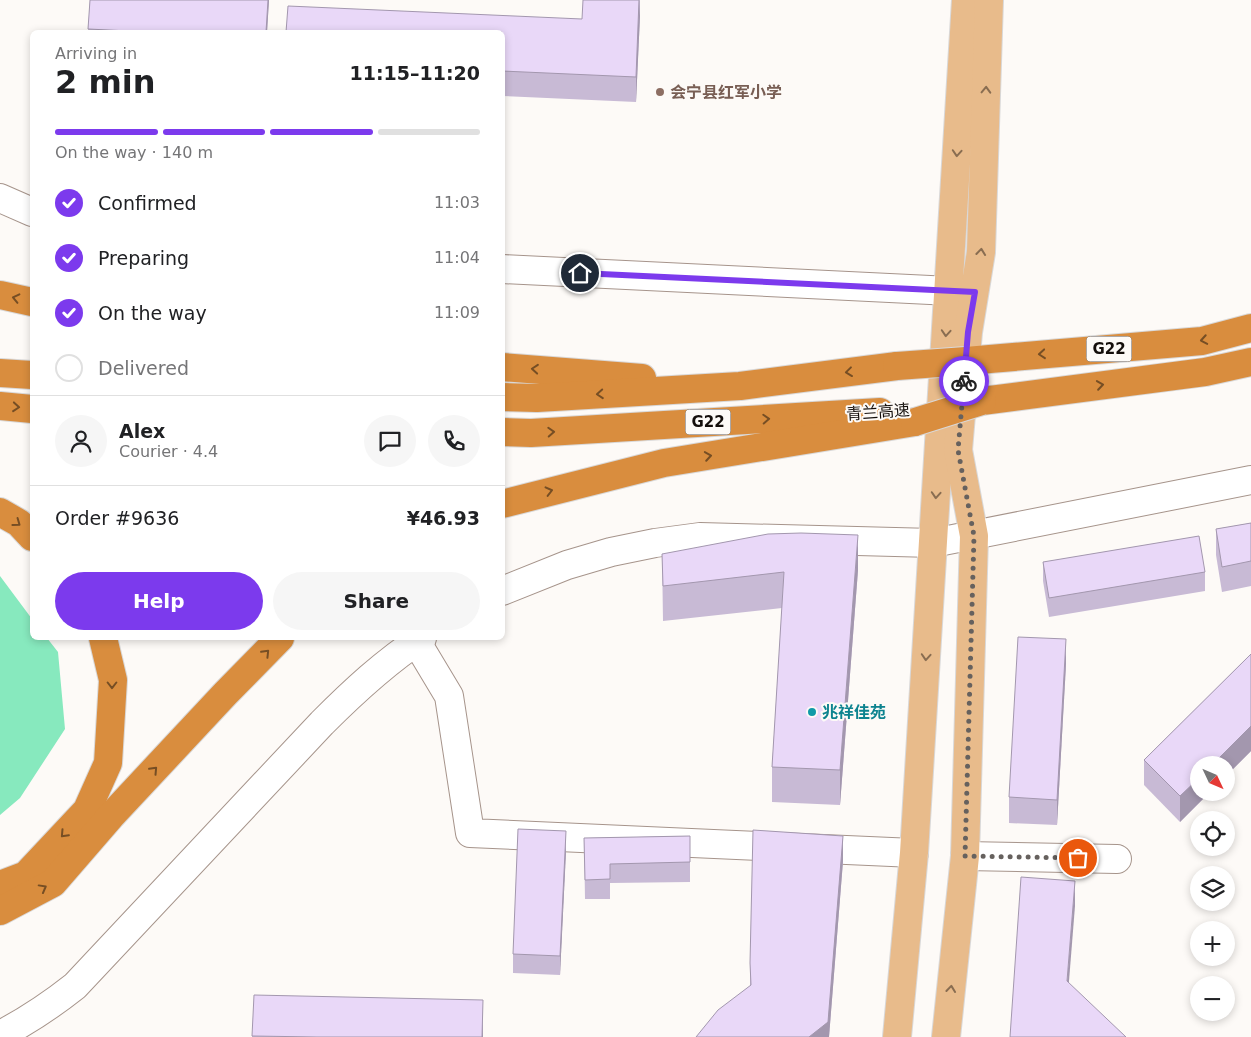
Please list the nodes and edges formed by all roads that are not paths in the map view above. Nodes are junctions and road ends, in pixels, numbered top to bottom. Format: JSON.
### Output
{"nodes":[{"id":1,"x":966,"y":0,"type":"edge"},
{"id":2,"x":989,"y":0,"type":"edge"},
{"id":3,"x":0,"y":198,"type":"edge"},
{"id":4,"x":30,"y":211,"type":"edge"},
{"id":5,"x":505,"y":269,"type":"edge"},
{"id":6,"x":948,"y":291,"type":"junction"},
{"id":7,"x":975,"y":292,"type":"junction"},
{"id":8,"x":0,"y":295,"type":"edge"},
{"id":9,"x":30,"y":302,"type":"edge"},
{"id":10,"x":1251,"y":328,"type":"edge"},
{"id":11,"x":1251,"y":362,"type":"edge"},
{"id":12,"x":505,"y":367,"type":"edge"},
{"id":13,"x":0,"y":372,"type":"edge"},
{"id":14,"x":30,"y":375,"type":"edge"},
{"id":15,"x":740,"y":386,"type":"junction"},
{"id":16,"x":505,"y":397,"type":"edge"},
{"id":17,"x":0,"y":406,"type":"edge"},
{"id":18,"x":30,"y":409,"type":"edge"},
{"id":19,"x":914,"y":416,"type":"junction"},
{"id":20,"x":505,"y":432,"type":"edge"},
{"id":21,"x":1251,"y":480,"type":"edge"},
{"id":22,"x":505,"y":503,"type":"edge"},
{"id":23,"x":0,"y":512,"type":"edge"},
{"id":24,"x":30,"y":535,"type":"edge"},
{"id":25,"x":974,"y":536,"type":"junction"},
{"id":26,"x":933,"y":543,"type":"junction"},
{"id":27,"x":505,"y":590,"type":"edge"},
{"id":28,"x":103,"y":640,"type":"edge"},
{"id":29,"x":278,"y":640,"type":"edge"},
{"id":30,"x":418,"y":640,"type":"edge"},
{"id":31,"x":420,"y":640,"type":"edge"},
{"id":32,"x":914,"y":853,"type":"junction"},
{"id":33,"x":965,"y":856,"type":"junction"},
{"id":34,"x":1116,"y":859,"type":"dead end"},
{"id":35,"x":0,"y":885,"type":"edge"},
{"id":36,"x":0,"y":912,"type":"edge"},
{"id":37,"x":0,"y":1035,"type":"edge"},
{"id":38,"x":897,"y":1037,"type":"edge"},
{"id":39,"x":946,"y":1037,"type":"edge"}],
"edges":[{"from":1,"to":6,"type":"main road","one_way":true},
{"from":7,"to":2,"type":"main road","one_way":true},
{"from":3,"to":4,"type":"street"},
{"from":5,"to":6,"type":"street"},
{"from":6,"to":7,"type":"street"},
{"from":6,"to":26,"type":"main road","one_way":true},
{"from":7,"to":25,"type":"main road"},
{"from":9,"to":8,"type":"highway","one_way":true},
{"from":10,"to":15,"type":"highway","number":"G22","one_way":true,"bridge":true},
{"from":19,"to":11,"type":"highway","name":"青兰高速","number":"G22","one_way":true,"bridge":true},
{"from":15,"to":12,"type":"highway","one_way":true},
{"from":13,"to":14,"type":"highway"},
{"from":15,"to":16,"type":"highway","number":"G22","one_way":true},
{"from":17,"to":18,"type":"highway","one_way":true},
{"from":20,"to":19,"type":"highway","name":"青兰高速","number":"G22","one_way":true},
{"from":22,"to":19,"type":"highway","one_way":true},
{"from":21,"to":25,"type":"street"},
{"from":23,"to":24,"type":"highway","one_way":true},
{"from":25,"to":26,"type":"street"},
{"from":25,"to":33,"type":"main road"},
{"from":26,"to":27,"type":"street"},
{"from":26,"to":32,"type":"main road","one_way":true},
{"from":28,"to":35,"type":"highway","one_way":true},
{"from":36,"to":29,"type":"highway","one_way":true},
{"from":30,"to":37,"type":"street"},
{"from":31,"to":32,"type":"street"},
{"from":32,"to":38,"type":"main road"},
{"from":33,"to":34,"type":"street"},
{"from":39,"to":33,"type":"main road","one_way":true}]}
